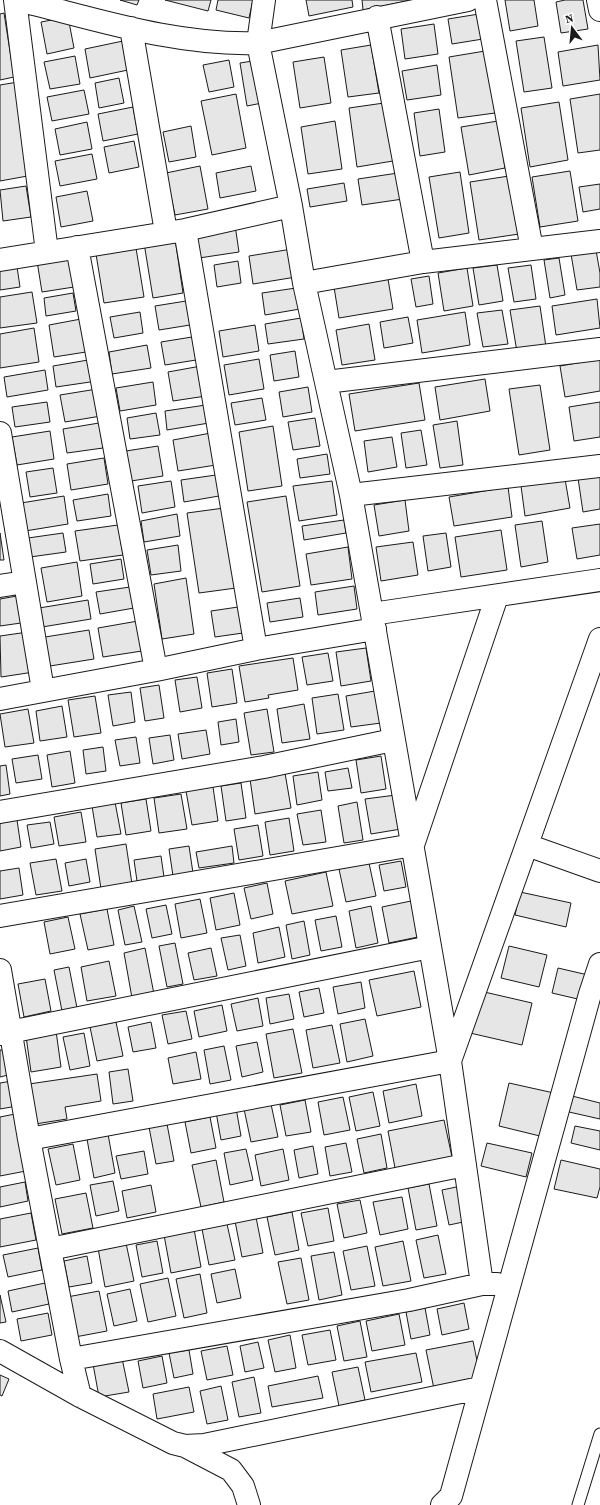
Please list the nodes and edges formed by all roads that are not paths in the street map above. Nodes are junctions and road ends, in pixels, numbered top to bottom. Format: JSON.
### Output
{"nodes":[{"id":1,"x":17,"y":0,"type":"edge"},
{"id":2,"x":264,"y":0,"type":"edge"},
{"id":3,"x":468,"y":0,"type":"edge"},
{"id":4,"x":485,"y":0,"type":"edge"},
{"id":5,"x":598,"y":0,"type":"edge"},
{"id":6,"x":600,"y":10,"type":"edge"},
{"id":7,"x":378,"y":17,"type":"junction"},
{"id":8,"x":131,"y":28,"type":"junction"},
{"id":9,"x":258,"y":43,"type":"junction"},
{"id":10,"x":291,"y":206,"type":"junction"},
{"id":11,"x":175,"y":231,"type":"junction"},
{"id":12,"x":600,"y":241,"type":"edge"},
{"id":13,"x":77,"y":247,"type":"junction"},
{"id":14,"x":532,"y":249,"type":"junction"},
{"id":15,"x":47,"y":252,"type":"junction"},
{"id":16,"x":0,"y":260,"type":"edge"},
{"id":17,"x":423,"y":262,"type":"junction"},
{"id":18,"x":304,"y":283,"type":"junction"},
{"id":19,"x":600,"y":349,"type":"edge"},
{"id":20,"x":326,"y":382,"type":"junction"},
{"id":21,"x":0,"y":433,"type":"edge"},
{"id":22,"x":3,"y":465,"type":"edge"},
{"id":23,"x":600,"y":466,"type":"edge"},
{"id":24,"x":351,"y":495,"type":"junction"},
{"id":25,"x":600,"y":580,"type":"edge"},
{"id":26,"x":25,"y":582,"type":"junction"},
{"id":27,"x":0,"y":586,"type":"edge"},
{"id":28,"x":497,"y":596,"type":"junction"},
{"id":29,"x":373,"y":622,"type":"junction"},
{"id":30,"x":600,"y":639,"type":"edge"},
{"id":31,"x":256,"y":649,"type":"junction"},
{"id":32,"x":156,"y":670,"type":"junction"},
{"id":33,"x":43,"y":690,"type":"junction"},
{"id":34,"x":0,"y":699,"type":"edge"},
{"id":35,"x":393,"y":740,"type":"junction"},
{"id":36,"x":0,"y":812,"type":"edge"},
{"id":37,"x":413,"y":845,"type":"junction"},
{"id":38,"x":526,"y":845,"type":"junction"},
{"id":39,"x":600,"y":870,"type":"edge"},
{"id":40,"x":0,"y":916,"type":"edge"},
{"id":41,"x":430,"y":947,"type":"junction"},
{"id":42,"x":600,"y":964,"type":"edge"},
{"id":43,"x":0,"y":970,"type":"edge"},
{"id":44,"x":5,"y":1033,"type":"edge"},
{"id":45,"x":450,"y":1062,"type":"junction"},
{"id":46,"x":30,"y":1139,"type":"junction"},
{"id":47,"x":465,"y":1165,"type":"junction"},
{"id":48,"x":50,"y":1249,"type":"junction"},
{"id":49,"x":482,"y":1284,"type":"junction"},
{"id":50,"x":510,"y":1284,"type":"junction"},
{"id":51,"x":0,"y":1351,"type":"edge"},
{"id":52,"x":71,"y":1359,"type":"junction"},
{"id":53,"x":480,"y":1388,"type":"junction"},
{"id":54,"x":80,"y":1396,"type":"junction"},
{"id":55,"x":600,"y":1434,"type":"edge"},
{"id":56,"x":185,"y":1446,"type":"junction"},
{"id":57,"x":250,"y":1505,"type":"edge"},
{"id":58,"x":442,"y":1505,"type":"edge"},
{"id":59,"x":578,"y":1505,"type":"edge"}],
"edges":[{"from":1,"to":8,"type":"street"},
{"from":1,"to":15,"type":"street"},
{"from":2,"to":9,"type":"street"},
{"from":3,"to":7,"type":"street"},
{"from":4,"to":14,"type":"street"},
{"from":5,"to":6,"type":"street"},
{"from":7,"to":9,"type":"street"},
{"from":7,"to":17,"type":"street"},
{"from":8,"to":9,"type":"street"},
{"from":8,"to":11,"type":"street"},
{"from":9,"to":10,"type":"street"},
{"from":10,"to":11,"type":"street"},
{"from":10,"to":18,"type":"street"},
{"from":11,"to":13,"type":"street"},
{"from":11,"to":31,"type":"street"},
{"from":12,"to":14,"type":"street"},
{"from":13,"to":15,"type":"street"},
{"from":13,"to":32,"type":"street"},
{"from":14,"to":17,"type":"street"},
{"from":15,"to":16,"type":"street"},
{"from":17,"to":18,"type":"street"},
{"from":18,"to":20,"type":"street"},
{"from":19,"to":20,"type":"street"},
{"from":20,"to":24,"type":"street"},
{"from":21,"to":22,"type":"street"},
{"from":22,"to":26,"type":"street"},
{"from":23,"to":24,"type":"street"},
{"from":24,"to":29,"type":"street"},
{"from":25,"to":28,"type":"street"},
{"from":26,"to":27,"type":"street"},
{"from":26,"to":33,"type":"street"},
{"from":28,"to":29,"type":"street"},
{"from":28,"to":37,"type":"street"},
{"from":29,"to":31,"type":"street"},
{"from":29,"to":35,"type":"street"},
{"from":30,"to":38,"type":"street"},
{"from":31,"to":32,"type":"street"},
{"from":32,"to":33,"type":"street"},
{"from":33,"to":34,"type":"street"},
{"from":35,"to":36,"type":"street"},
{"from":35,"to":37,"type":"street"},
{"from":37,"to":40,"type":"street"},
{"from":37,"to":41,"type":"street"},
{"from":38,"to":39,"type":"street"},
{"from":38,"to":45,"type":"street"},
{"from":41,"to":44,"type":"street"},
{"from":41,"to":45,"type":"street"},
{"from":42,"to":50,"type":"street"},
{"from":43,"to":44,"type":"street"},
{"from":44,"to":46,"type":"street"},
{"from":45,"to":46,"type":"street"},
{"from":45,"to":47,"type":"street"},
{"from":46,"to":48,"type":"street"},
{"from":47,"to":48,"type":"street"},
{"from":47,"to":49,"type":"street"},
{"from":48,"to":52,"type":"street"},
{"from":49,"to":50,"type":"street"},
{"from":49,"to":52,"type":"street"},
{"from":50,"to":53,"type":"street"},
{"from":51,"to":54,"type":"street"},
{"from":52,"to":54,"type":"street"},
{"from":53,"to":56,"type":"street"},
{"from":53,"to":58,"type":"street"},
{"from":54,"to":56,"type":"street"},
{"from":55,"to":59,"type":"lane"},
{"from":56,"to":57,"type":"street"}]}
